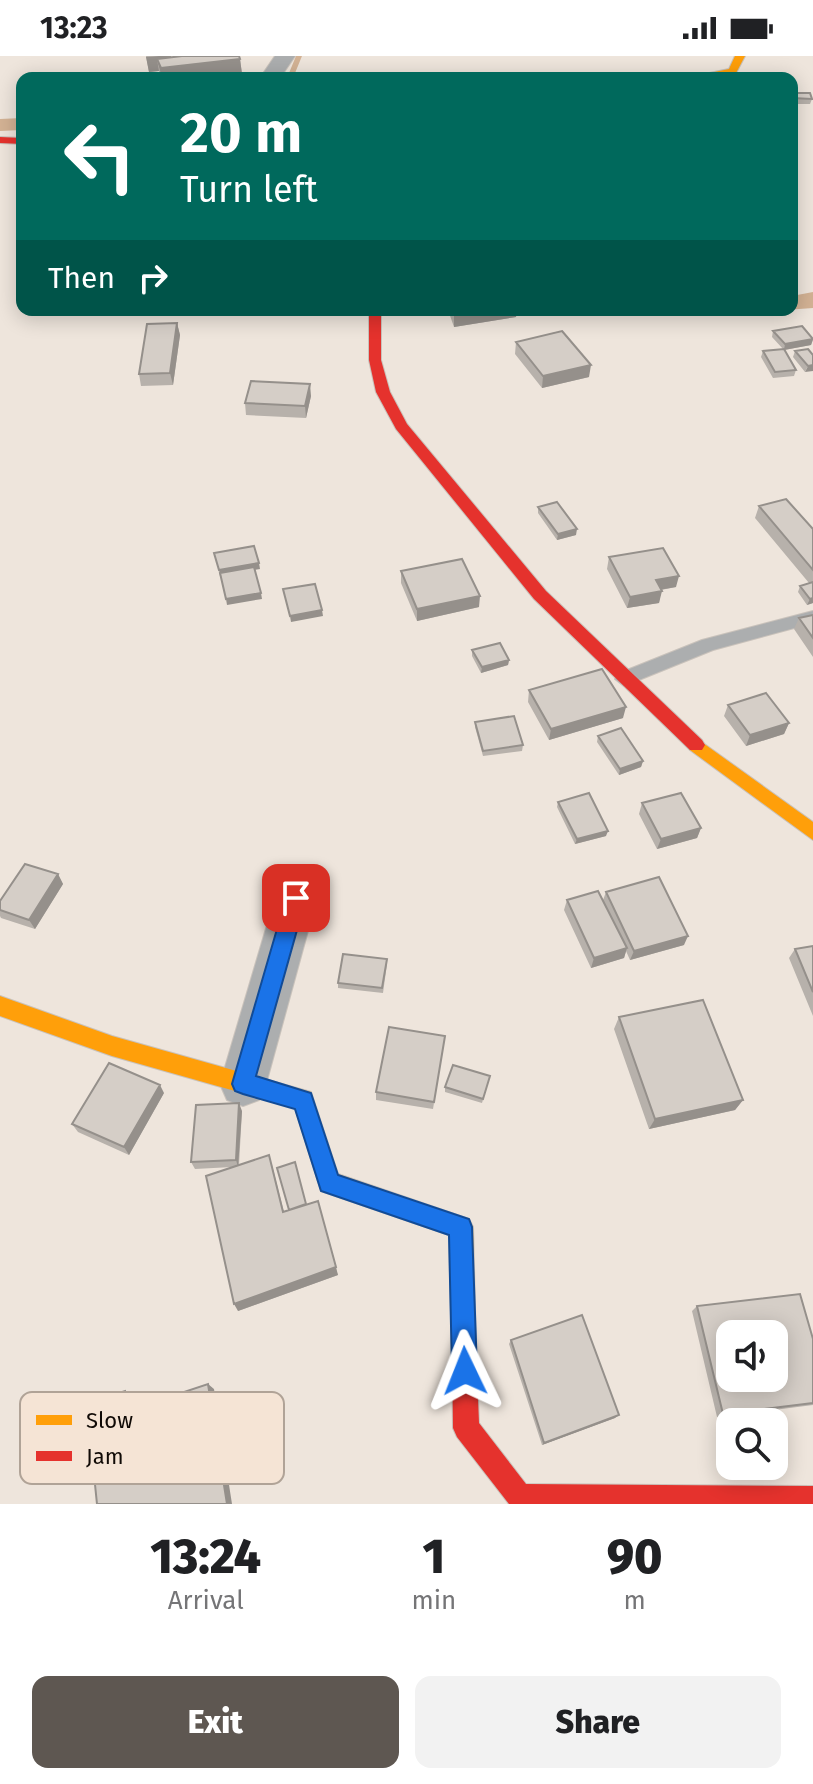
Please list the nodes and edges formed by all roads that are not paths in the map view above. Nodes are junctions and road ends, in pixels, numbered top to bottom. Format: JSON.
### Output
{"nodes":[{"id":1,"x":740,"y":56,"type":"edge"},
{"id":2,"x":727,"y":72,"type":"edge"},
{"id":3,"x":375,"y":316,"type":"edge"},
{"id":4,"x":813,"y":617,"type":"edge"},
{"id":5,"x":624,"y":679,"type":"junction"},
{"id":6,"x":813,"y":832,"type":"edge"},
{"id":7,"x":296,"y":898,"type":"dead end"},
{"id":8,"x":0,"y":1006,"type":"edge"},
{"id":9,"x":243,"y":1084,"type":"junction"},
{"id":10,"x":813,"y":1499,"type":"edge"},
{"id":11,"x":509,"y":1500,"type":"edge"}],
"edges":[{"from":1,"to":2,"type":"main road"},
{"from":3,"to":5,"type":"main road"},
{"from":4,"to":5,"type":"lane"},
{"from":5,"to":6,"type":"main road"},
{"from":7,"to":9,"type":"street"},
{"from":8,"to":9,"type":"main road"},
{"from":9,"to":11,"type":"main road"},
{"from":10,"to":11,"type":"main road"}]}
